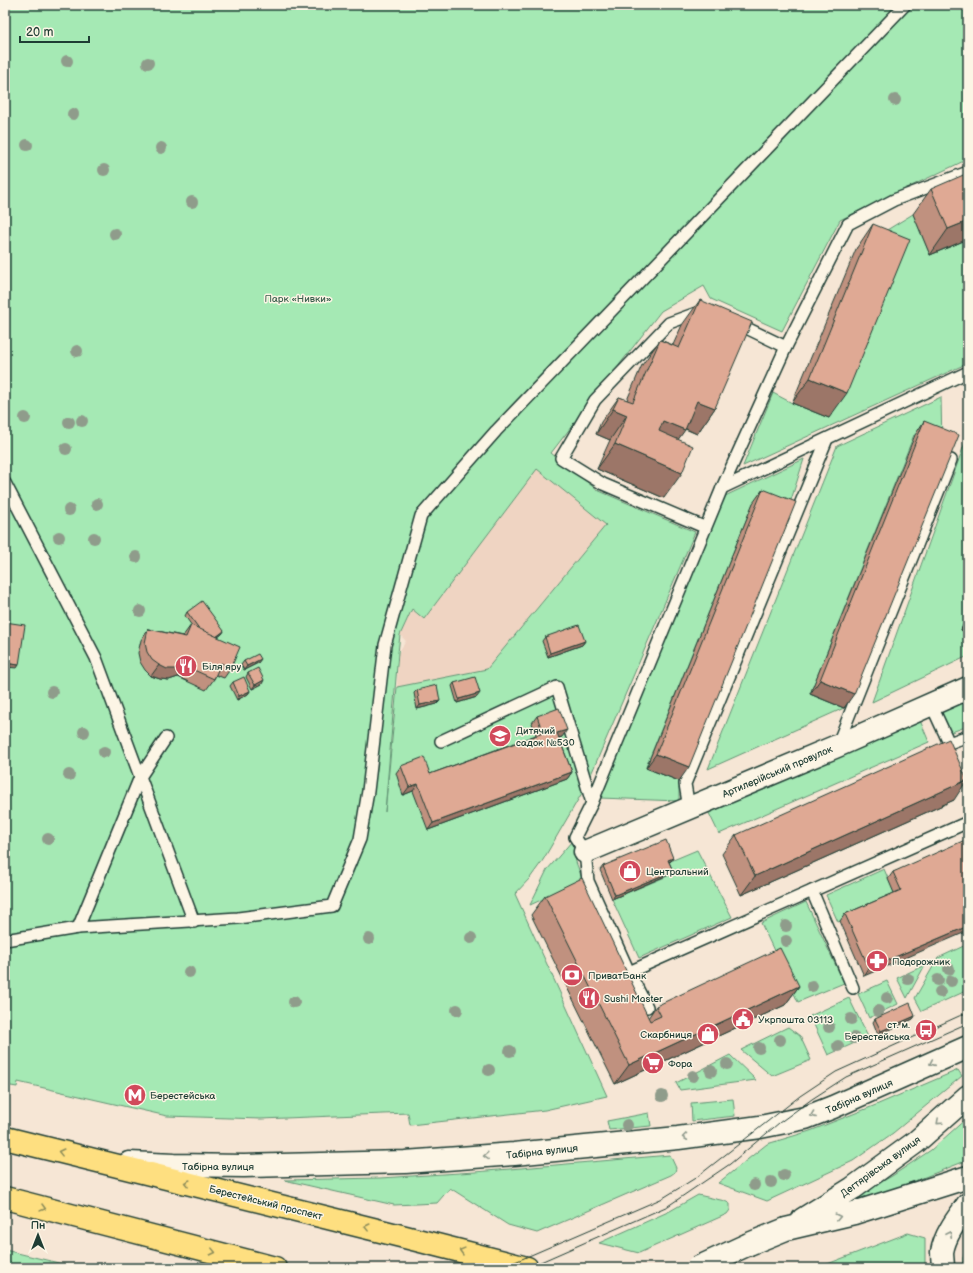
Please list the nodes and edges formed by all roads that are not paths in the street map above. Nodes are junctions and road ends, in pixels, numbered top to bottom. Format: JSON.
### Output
{"nodes":[{"id":1,"x":905,"y":5,"type":"edge"},
{"id":2,"x":968,"y":172,"type":"edge"},
{"id":3,"x":713,"y":313,"type":"edge"},
{"id":4,"x":727,"y":319,"type":"edge"},
{"id":5,"x":786,"y":347,"type":"junction"},
{"id":6,"x":968,"y":372,"type":"edge"},
{"id":7,"x":827,"y":439,"type":"junction"},
{"id":8,"x":951,"y":460,"type":"edge"},
{"id":9,"x":5,"y":483,"type":"edge"},
{"id":10,"x":722,"y":488,"type":"junction"},
{"id":11,"x":704,"y":527,"type":"junction"},
{"id":12,"x":968,"y":688,"type":"edge"},
{"id":13,"x":931,"y":704,"type":"junction"},
{"id":14,"x":968,"y":736,"type":"edge"},
{"id":15,"x":166,"y":738,"type":"dead end"},
{"id":16,"x":441,"y":741,"type":"dead end"},
{"id":17,"x":837,"y":746,"type":"junction"},
{"id":18,"x":140,"y":777,"type":"junction"},
{"id":19,"x":592,"y":803,"type":"junction"},
{"id":20,"x":689,"y":808,"type":"junction"},
{"id":21,"x":968,"y":824,"type":"edge"},
{"id":22,"x":585,"y":852,"type":"junction"},
{"id":23,"x":812,"y":891,"type":"junction"},
{"id":24,"x":194,"y":922,"type":"junction"},
{"id":25,"x":78,"y":928,"type":"junction"},
{"id":26,"x":5,"y":940,"type":"edge"},
{"id":27,"x":629,"y":972,"type":"junction"},
{"id":28,"x":853,"y":988,"type":"dead end"},
{"id":29,"x":647,"y":1007,"type":"dead end"},
{"id":30,"x":968,"y":1047,"type":"edge"},
{"id":31,"x":968,"y":1096,"type":"edge"},
{"id":32,"x":5,"y":1138,"type":"edge"},
{"id":33,"x":99,"y":1162,"type":"junction"},
{"id":34,"x":968,"y":1177,"type":"edge"},
{"id":35,"x":5,"y":1198,"type":"edge"},
{"id":36,"x":968,"y":1204,"type":"edge"},
{"id":37,"x":786,"y":1229,"type":"junction"},
{"id":38,"x":275,"y":1268,"type":"edge"},
{"id":39,"x":526,"y":1268,"type":"edge"},
{"id":40,"x":697,"y":1268,"type":"edge"},
{"id":41,"x":943,"y":1268,"type":"edge"}],
"edges":[{"from":1,"to":24,"type":"lane"},
{"from":2,"to":5,"type":"lane"},
{"from":3,"to":11,"type":"lane"},
{"from":4,"to":5,"type":"lane"},
{"from":5,"to":10,"type":"lane"},
{"from":6,"to":7,"type":"lane"},
{"from":7,"to":10,"type":"lane"},
{"from":7,"to":20,"type":"lane"},
{"from":8,"to":17,"type":"lane"},
{"from":9,"to":18,"type":"lane"},
{"from":10,"to":11,"type":"lane"},
{"from":11,"to":19,"type":"lane"},
{"from":12,"to":13,"type":"main road","name":"Артилерійський провулок"},
{"from":13,"to":14,"type":"lane"},
{"from":13,"to":17,"type":"main road","name":"Артилерійський провулок"},
{"from":15,"to":18,"type":"lane"},
{"from":16,"to":19,"type":"lane"},
{"from":17,"to":20,"type":"main road","name":"Артилерійський провулок"},
{"from":18,"to":24,"type":"lane"},
{"from":18,"to":25,"type":"lane"},
{"from":19,"to":22,"type":"lane"},
{"from":20,"to":22,"type":"main road","name":"Артилерійський провулок"},
{"from":21,"to":23,"type":"lane"},
{"from":22,"to":27,"type":"lane"},
{"from":23,"to":27,"type":"lane"},
{"from":23,"to":28,"type":"lane"},
{"from":24,"to":25,"type":"lane"},
{"from":25,"to":26,"type":"lane"},
{"from":27,"to":29,"type":"lane"},
{"from":30,"to":33,"type":"main road","name":"Табірна вулиця","one_way":true},
{"from":31,"to":37,"type":"main road","name":"Дегтярівська вулиця","one_way":true},
{"from":33,"to":32,"type":"main road","name":"Берестейський проспект","one_way":true},
{"from":39,"to":33,"type":"main road","name":"Берестейський проспект","one_way":true},
{"from":37,"to":34,"type":"main road","name":"Дегтярівська вулиця","one_way":true},
{"from":35,"to":38,"type":"main road","one_way":true},
{"from":41,"to":36,"type":"main road","one_way":true},
{"from":37,"to":40,"type":"main road","name":"Дегтярівська вулиця","bridge":true}]}
